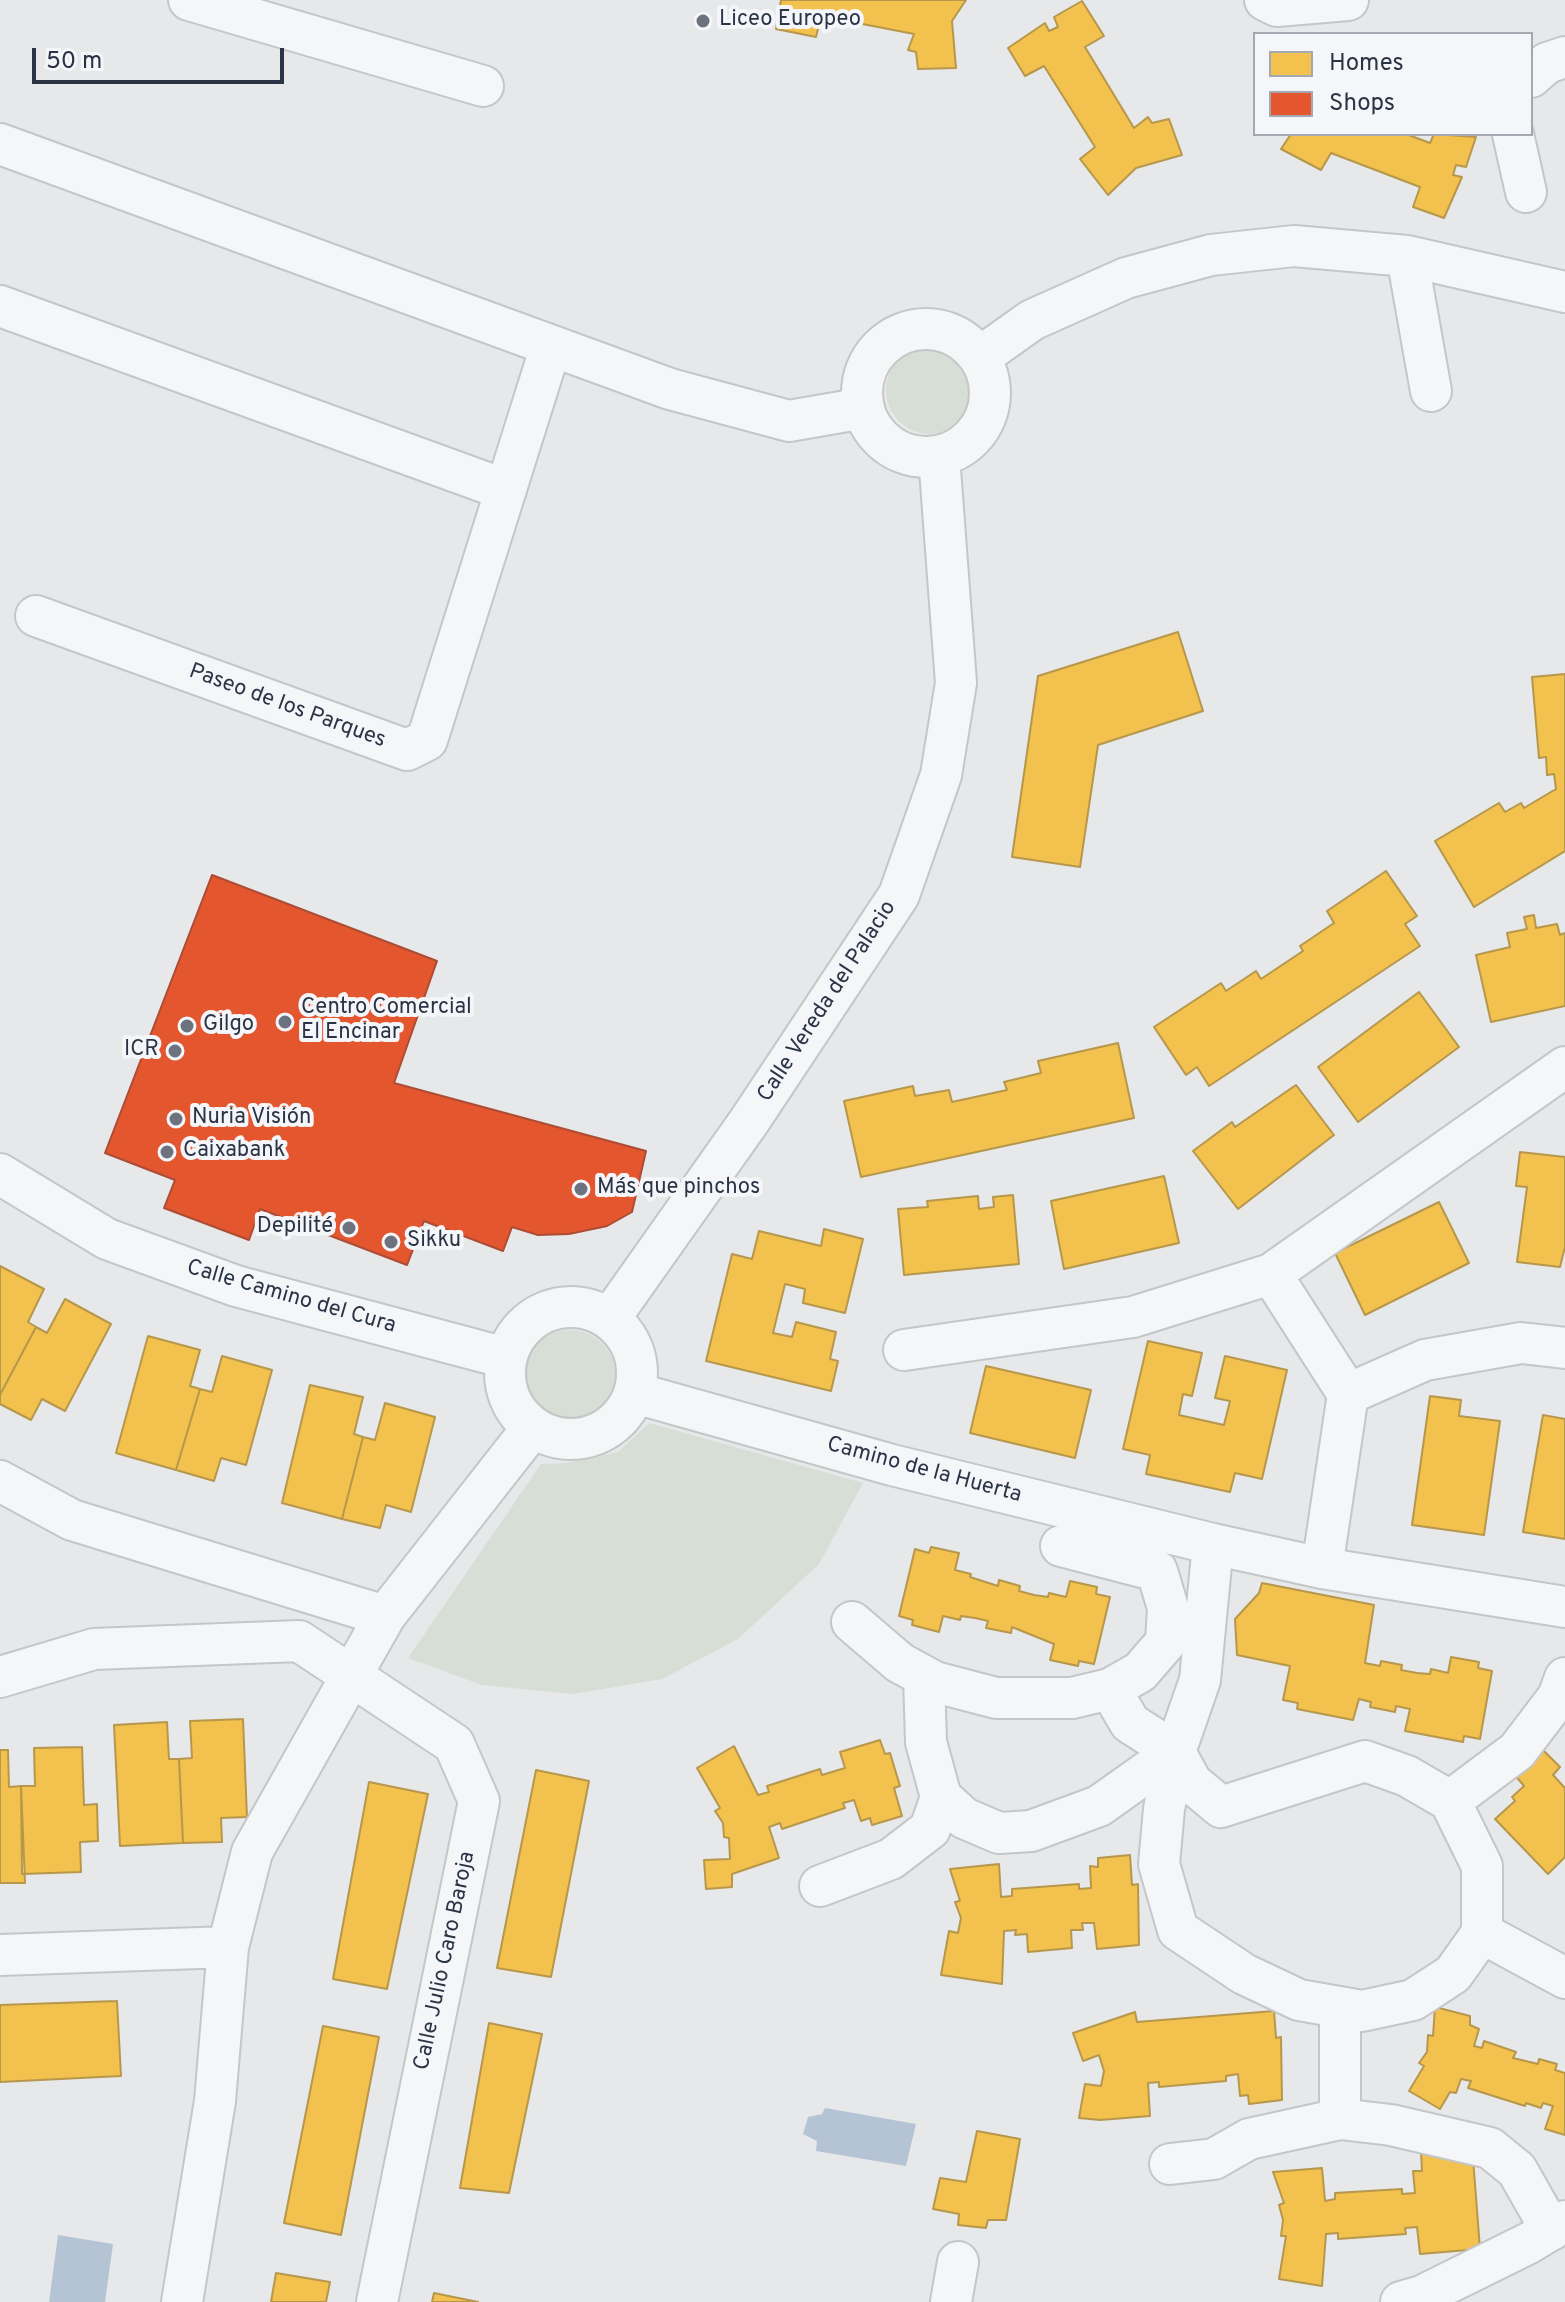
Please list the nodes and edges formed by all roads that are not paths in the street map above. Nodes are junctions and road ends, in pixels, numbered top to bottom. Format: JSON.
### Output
{"nodes":[{"id":1,"x":189,"y":0,"type":"edge"},
{"id":2,"x":1265,"y":0,"type":"edge"},
{"id":3,"x":1348,"y":0,"type":"edge"},
{"id":4,"x":1565,"y":57,"type":"edge"},
{"id":5,"x":1533,"y":75,"type":"edge"},
{"id":6,"x":483,"y":86,"type":"dead end"},
{"id":7,"x":1513,"y":136,"type":"edge"},
{"id":8,"x":0,"y":144,"type":"edge"},
{"id":9,"x":1526,"y":192,"type":"dead end"},
{"id":10,"x":1407,"y":256,"type":"junction"},
{"id":11,"x":1565,"y":292,"type":"edge"},
{"id":12,"x":0,"y":306,"type":"edge"},
{"id":13,"x":551,"y":346,"type":"junction"},
{"id":14,"x":980,"y":357,"type":"junction"},
{"id":15,"x":1431,"y":391,"type":"dead end"},
{"id":16,"x":864,"y":408,"type":"junction"},
{"id":17,"x":939,"y":456,"type":"junction"},
{"id":18,"x":506,"y":490,"type":"junction"},
{"id":19,"x":36,"y":616,"type":"dead end"},
{"id":20,"x":1565,"y":1067,"type":"edge"},
{"id":21,"x":0,"y":1174,"type":"edge"},
{"id":22,"x":1271,"y":1274,"type":"junction"},
{"id":23,"x":610,"y":1318,"type":"junction"},
{"id":24,"x":1565,"y":1348,"type":"edge"},
{"id":25,"x":904,"y":1350,"type":"dead end"},
{"id":26,"x":506,"y":1358,"type":"junction"},
{"id":27,"x":635,"y":1393,"type":"junction"},
{"id":28,"x":1348,"y":1394,"type":"junction"},
{"id":29,"x":533,"y":1427,"type":"junction"},
{"id":30,"x":0,"y":1481,"type":"edge"},
{"id":31,"x":1213,"y":1544,"type":"junction"},
{"id":32,"x":1061,"y":1546,"type":"dead end"},
{"id":33,"x":1322,"y":1568,"type":"junction"},
{"id":34,"x":1565,"y":1607,"type":"edge"},
{"id":35,"x":385,"y":1616,"type":"junction"},
{"id":36,"x":852,"y":1622,"type":"dead end"},
{"id":37,"x":353,"y":1674,"type":"junction"},
{"id":38,"x":924,"y":1676,"type":"junction"},
{"id":39,"x":0,"y":1677,"type":"edge"},
{"id":40,"x":1565,"y":1678,"type":"edge"},
{"id":41,"x":1110,"y":1689,"type":"junction"},
{"id":42,"x":1175,"y":1752,"type":"junction"},
{"id":43,"x":941,"y":1797,"type":"junction"},
{"id":44,"x":1450,"y":1801,"type":"junction"},
{"id":45,"x":820,"y":1886,"type":"dead end"},
{"id":46,"x":1482,"y":1933,"type":"junction"},
{"id":47,"x":228,"y":1947,"type":"junction"},
{"id":48,"x":0,"y":1955,"type":"edge"},
{"id":49,"x":1565,"y":1978,"type":"edge"},
{"id":50,"x":1340,"y":2007,"type":"junction"},
{"id":51,"x":1340,"y":2119,"type":"junction"},
{"id":52,"x":1170,"y":2164,"type":"dead end"},
{"id":53,"x":1558,"y":2225,"type":"edge"},
{"id":54,"x":958,"y":2262,"type":"dead end"},
{"id":55,"x":182,"y":2302,"type":"edge"},
{"id":56,"x":377,"y":2302,"type":"edge"},
{"id":57,"x":951,"y":2302,"type":"edge"},
{"id":58,"x":1401,"y":2302,"type":"edge"}],
"edges":[{"from":1,"to":6,"type":"street"},
{"from":2,"to":3,"type":"street"},
{"from":4,"to":5,"type":"street"},
{"from":7,"to":9,"type":"street"},
{"from":8,"to":13,"type":"street"},
{"from":10,"to":11,"type":"street"},
{"from":10,"to":14,"type":"street"},
{"from":10,"to":15,"type":"street"},
{"from":12,"to":18,"type":"street"},
{"from":13,"to":16,"type":"street"},
{"from":13,"to":18,"type":"street","name":"Paseo de los Parques"},
{"from":14,"to":16,"type":"street"},
{"from":14,"to":17,"type":"street"},
{"from":16,"to":17,"type":"street"},
{"from":17,"to":23,"type":"street","name":"Calle Vereda del Palacio"},
{"from":18,"to":19,"type":"street","name":"Paseo de los Parques"},
{"from":20,"to":22,"type":"street"},
{"from":21,"to":26,"type":"street","name":"Calle Camino del Cura"},
{"from":22,"to":25,"type":"street"},
{"from":22,"to":28,"type":"street"},
{"from":23,"to":26,"type":"street"},
{"from":23,"to":27,"type":"street"},
{"from":24,"to":28,"type":"street"},
{"from":26,"to":29,"type":"street"},
{"from":27,"to":29,"type":"street"},
{"from":27,"to":31,"type":"street","name":"Camino de la Huerta"},
{"from":28,"to":33,"type":"street"},
{"from":29,"to":35,"type":"street"},
{"from":30,"to":35,"type":"street"},
{"from":31,"to":33,"type":"street","name":"Camino de la Huerta"},
{"from":31,"to":42,"type":"street"},
{"from":32,"to":41,"type":"street"},
{"from":33,"to":34,"type":"street","name":"Camino de la Huerta"},
{"from":35,"to":37,"type":"street"},
{"from":36,"to":38,"type":"street"},
{"from":37,"to":39,"type":"street","name":"Calle Julio Caro Baroja"},
{"from":37,"to":47,"type":"street"},
{"from":37,"to":56,"type":"street","name":"Calle Julio Caro Baroja"},
{"from":38,"to":41,"type":"street"},
{"from":38,"to":43,"type":"street"},
{"from":40,"to":44,"type":"street"},
{"from":41,"to":42,"type":"street"},
{"from":42,"to":43,"type":"street"},
{"from":42,"to":44,"type":"street"},
{"from":42,"to":50,"type":"street"},
{"from":43,"to":45,"type":"street"},
{"from":44,"to":46,"type":"street"},
{"from":46,"to":49,"type":"street"},
{"from":46,"to":50,"type":"street"},
{"from":47,"to":48,"type":"street"},
{"from":47,"to":55,"type":"street"},
{"from":50,"to":51,"type":"street"},
{"from":51,"to":52,"type":"street"},
{"from":51,"to":53,"type":"street"},
{"from":53,"to":58,"type":"street"},
{"from":54,"to":57,"type":"street"}]}
